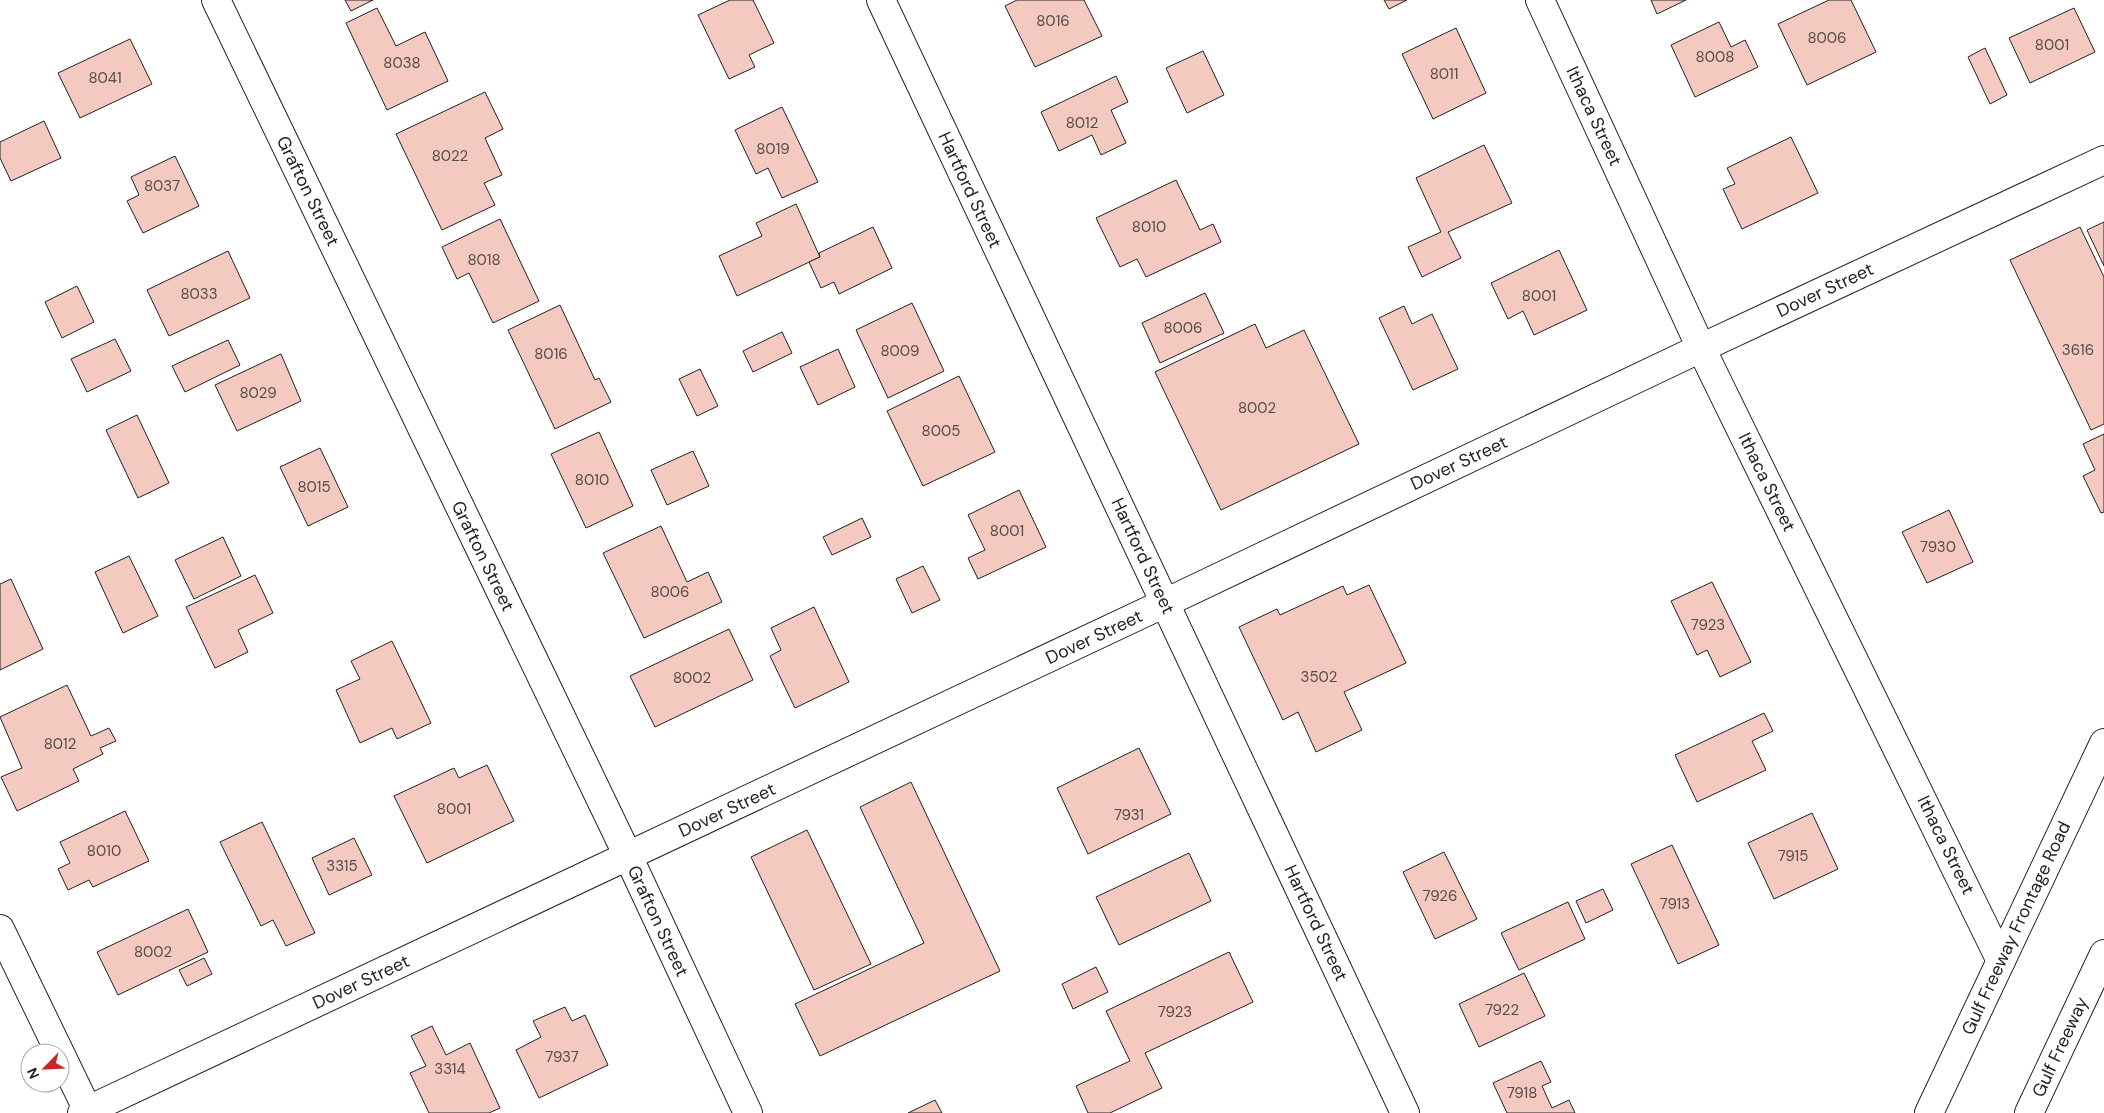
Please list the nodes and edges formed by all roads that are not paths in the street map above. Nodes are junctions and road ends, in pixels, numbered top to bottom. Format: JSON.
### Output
{"nodes":[{"id":1,"x":216,"y":0,"type":"edge"},
{"id":2,"x":881,"y":0,"type":"edge"},
{"id":3,"x":1540,"y":0,"type":"edge"},
{"id":4,"x":2104,"y":160,"type":"edge"},
{"id":5,"x":1702,"y":348,"type":"junction"},
{"id":6,"x":1165,"y":604,"type":"junction"},
{"id":7,"x":2104,"y":743,"type":"edge"},
{"id":8,"x":628,"y":856,"type":"junction"},
{"id":9,"x":0,"y":929,"type":"edge"},
{"id":10,"x":2104,"y":954,"type":"edge"},
{"id":11,"x":2001,"y":961,"type":"junction"},
{"id":12,"x":87,"y":1112,"type":"edge"},
{"id":13,"x":748,"y":1113,"type":"edge"},
{"id":14,"x":1405,"y":1113,"type":"edge"},
{"id":15,"x":1929,"y":1113,"type":"edge"},
{"id":16,"x":2029,"y":1113,"type":"edge"}],
"edges":[{"from":1,"to":8,"type":"main road","name":"Grafton Street"},
{"from":2,"to":6,"type":"main road","name":"Hartford Street"},
{"from":3,"to":5,"type":"main road","name":"Ithaca Street"},
{"from":4,"to":5,"type":"main road","name":"Dover Street"},
{"from":5,"to":6,"type":"main road","name":"Dover Street"},
{"from":5,"to":11,"type":"main road","name":"Ithaca Street"},
{"from":6,"to":8,"type":"main road","name":"Dover Street"},
{"from":6,"to":14,"type":"main road","name":"Hartford Street"},
{"from":7,"to":11,"type":"main road","name":"Gulf Freeway Frontage Road"},
{"from":8,"to":12,"type":"main road","name":"Dover Street"},
{"from":8,"to":13,"type":"main road","name":"Grafton Street"},
{"from":9,"to":12,"type":"main road"},
{"from":10,"to":16,"type":"main road","name":"Gulf Freeway"},
{"from":11,"to":15,"type":"main road","name":"Gulf Freeway Frontage Road"}]}
